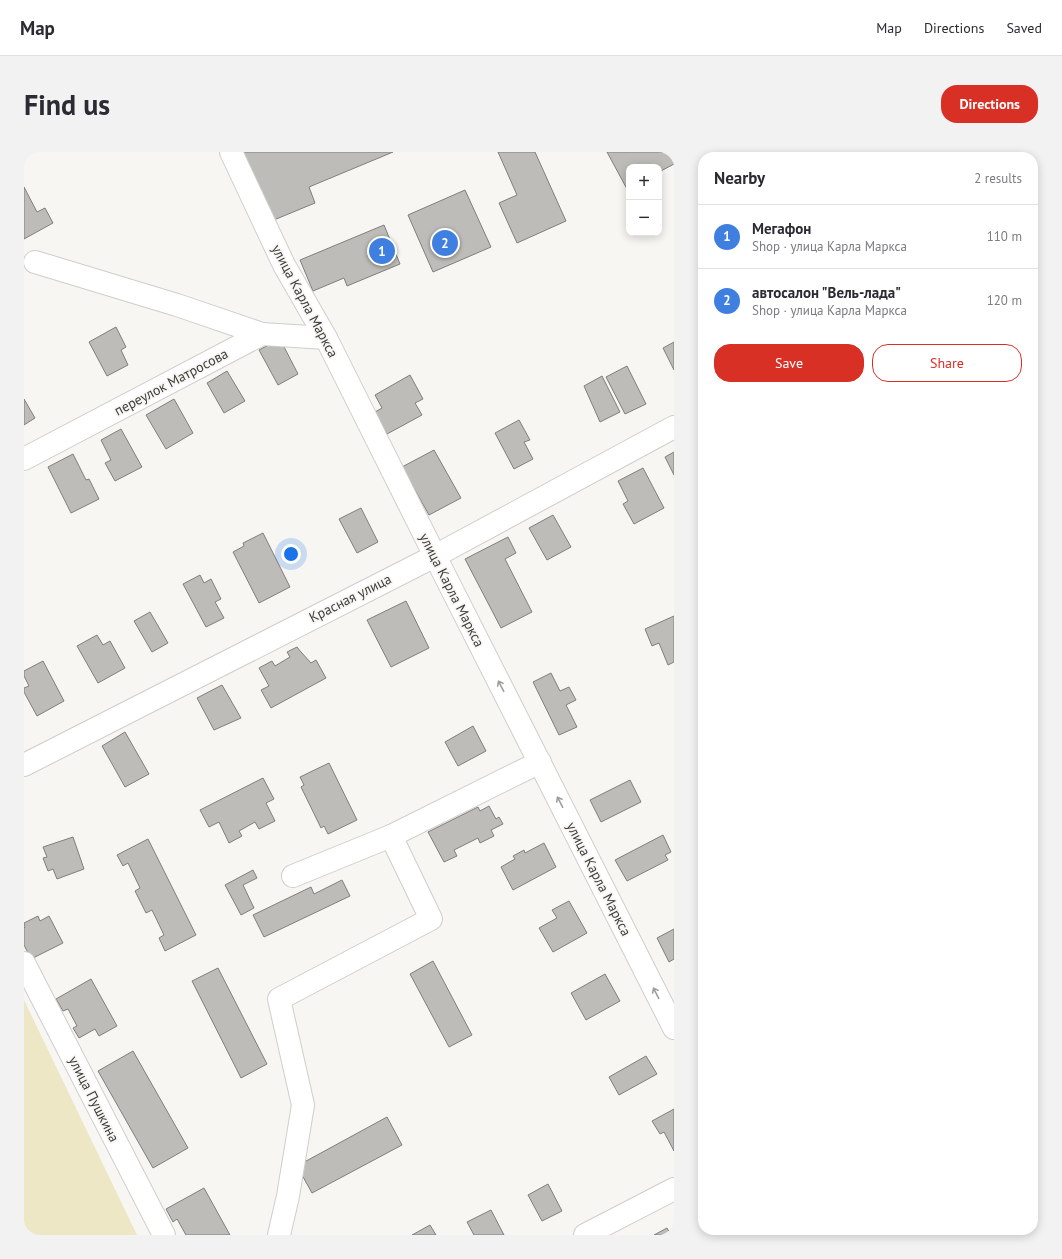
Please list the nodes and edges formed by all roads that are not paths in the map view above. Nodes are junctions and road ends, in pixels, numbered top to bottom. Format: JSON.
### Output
{"nodes":[{"id":1,"x":231,"y":152,"type":"edge"},
{"id":2,"x":35,"y":262,"type":"dead end"},
{"id":3,"x":262,"y":334,"type":"junction"},
{"id":4,"x":326,"y":338,"type":"junction"},
{"id":5,"x":674,"y":427,"type":"edge"},
{"id":6,"x":24,"y":459,"type":"edge"},
{"id":7,"x":435,"y":556,"type":"junction"},
{"id":8,"x":540,"y":762,"type":"junction"},
{"id":9,"x":24,"y":765,"type":"edge"},
{"id":10,"x":391,"y":836,"type":"junction"},
{"id":11,"x":293,"y":876,"type":"dead end"},
{"id":12,"x":24,"y":963,"type":"edge"},
{"id":13,"x":674,"y":1028,"type":"edge"},
{"id":14,"x":674,"y":1189,"type":"edge"},
{"id":15,"x":164,"y":1235,"type":"edge"},
{"id":16,"x":279,"y":1235,"type":"edge"},
{"id":17,"x":585,"y":1235,"type":"edge"}],
"edges":[{"from":1,"to":4,"type":"street","name":"улица Карла Маркса"},
{"from":2,"to":3,"type":"street"},
{"from":3,"to":4,"type":"street"},
{"from":3,"to":6,"type":"street","name":"переулок Матросова"},
{"from":4,"to":7,"type":"street","name":"улица Карла Маркса"},
{"from":5,"to":7,"type":"street","name":"Красная улица"},
{"from":8,"to":7,"type":"street","name":"улица Карла Маркса","one_way":true},
{"from":7,"to":9,"type":"street","name":"Красная улица"},
{"from":8,"to":10,"type":"street"},
{"from":13,"to":8,"type":"street","name":"улица Карла Маркса","one_way":true},
{"from":10,"to":11,"type":"street"},
{"from":10,"to":16,"type":"street"},
{"from":12,"to":15,"type":"street","name":"улица Пушкина"},
{"from":14,"to":17,"type":"street"}]}
